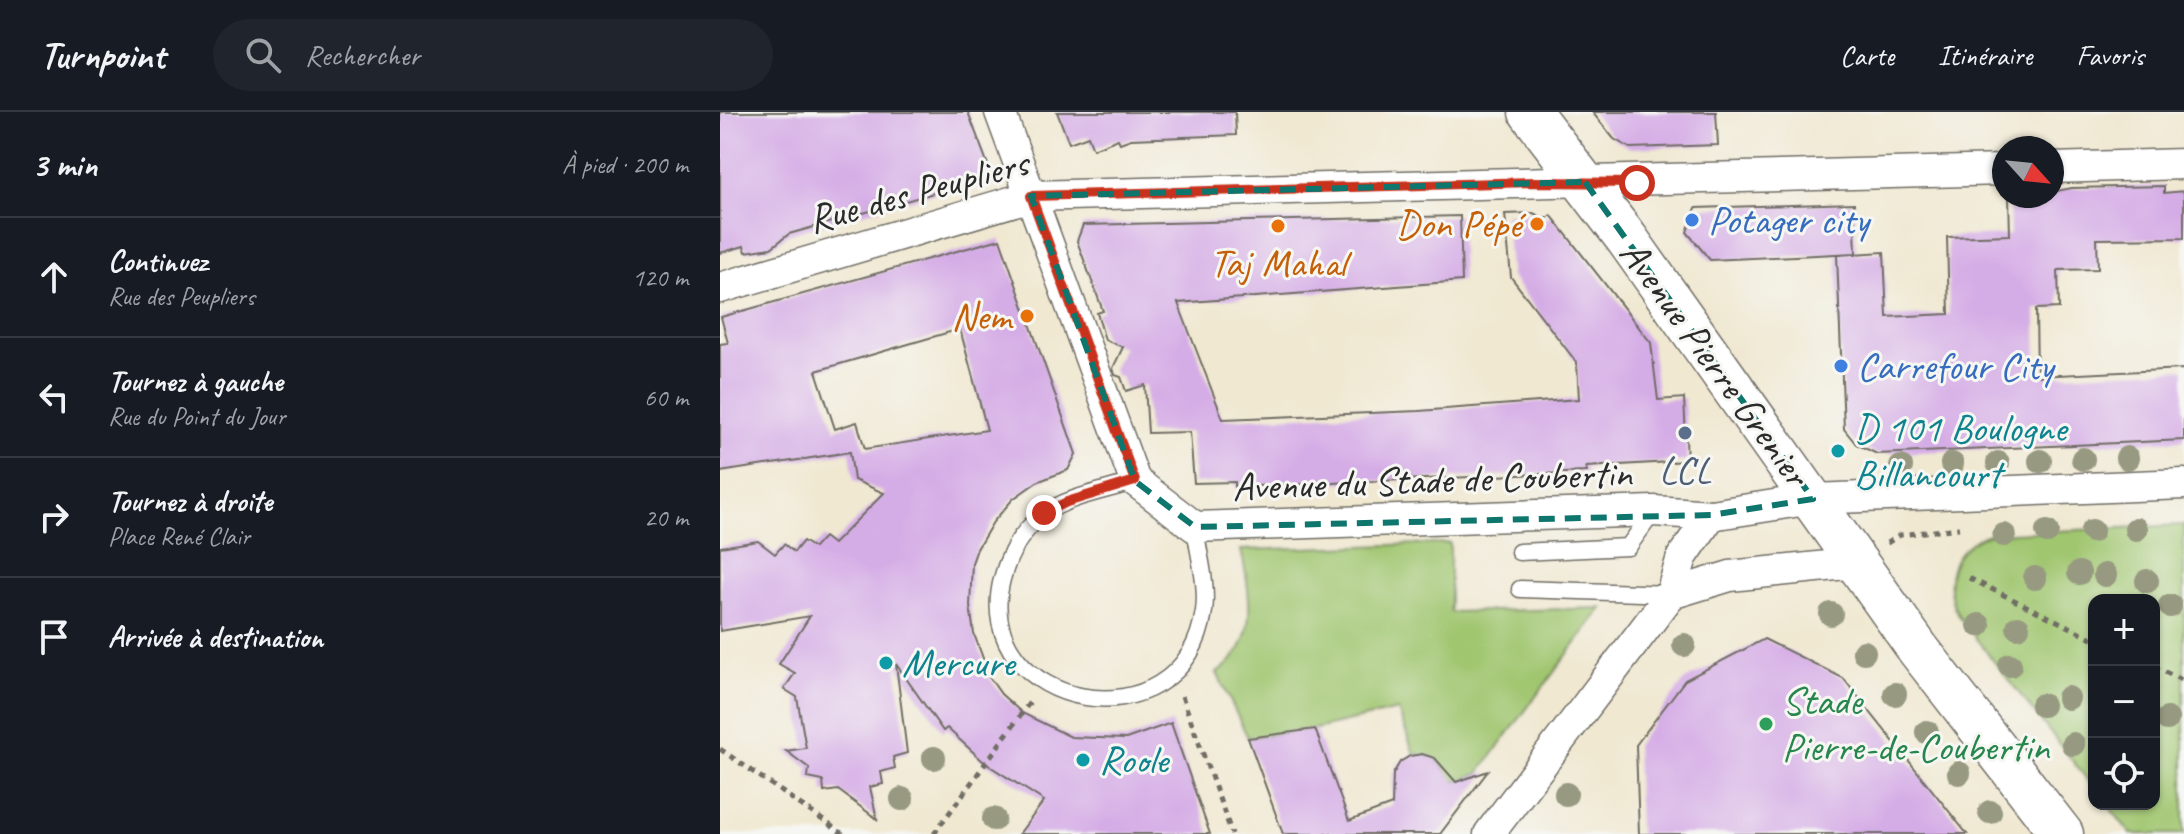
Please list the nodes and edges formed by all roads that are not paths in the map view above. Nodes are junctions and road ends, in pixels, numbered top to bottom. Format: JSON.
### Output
{"nodes":[{"id":1,"x":1000,"y":112,"type":"edge"},
{"id":2,"x":1530,"y":112,"type":"edge"},
{"id":3,"x":2184,"y":164,"type":"edge"},
{"id":4,"x":2064,"y":168,"type":"edge"},
{"id":5,"x":1992,"y":170,"type":"edge"},
{"id":6,"x":1585,"y":182,"type":"junction"},
{"id":7,"x":1031,"y":196,"type":"junction"},
{"id":8,"x":720,"y":288,"type":"edge"},
{"id":9,"x":1135,"y":481,"type":"junction"},
{"id":10,"x":2184,"y":484,"type":"edge"},
{"id":11,"x":1813,"y":499,"type":"junction"},
{"id":12,"x":1654,"y":511,"type":"junction"},
{"id":13,"x":1711,"y":515,"type":"junction"},
{"id":14,"x":1195,"y":527,"type":"junction"},
{"id":15,"x":1519,"y":552,"type":"dead end"},
{"id":16,"x":1856,"y":563,"type":"junction"},
{"id":17,"x":1520,"y":589,"type":"dead end"},
{"id":18,"x":1671,"y":594,"type":"junction"},
{"id":19,"x":1489,"y":834,"type":"edge"},
{"id":20,"x":2062,"y":834,"type":"edge"}],
"edges":[{"from":1,"to":7,"type":"street"},
{"from":2,"to":6,"type":"main road","name":"Avenue Pierre Grenier"},
{"from":3,"to":4,"type":"street"},
{"from":5,"to":6,"type":"street","name":"Rue des Peupliers"},
{"from":6,"to":7,"type":"street","name":"Rue des Peupliers"},
{"from":6,"to":11,"type":"main road","name":"Avenue Pierre Grenier"},
{"from":7,"to":8,"type":"street","name":"Rue des Peupliers"},
{"from":7,"to":9,"type":"street"},
{"from":9,"to":14,"type":"street","name":"Avenue du Stade de Coubertin"},
{"from":9,"to":14,"type":"lane"},
{"from":10,"to":11,"type":"street","name":"Avenue du Stade de Coubertin"},
{"from":11,"to":13,"type":"street","name":"Avenue du Stade de Coubertin"},
{"from":11,"to":16,"type":"main road","name":"Avenue Pierre Grenier"},
{"from":12,"to":13,"type":"street","name":"Avenue du Stade de Coubertin"},
{"from":12,"to":14,"type":"street","name":"Avenue du Stade de Coubertin"},
{"from":12,"to":15,"type":"lane"},
{"from":13,"to":18,"type":"street"},
{"from":16,"to":18,"type":"street"},
{"from":16,"to":20,"type":"main road","name":"Avenue Pierre Grenier"},
{"from":17,"to":18,"type":"lane"},
{"from":18,"to":19,"type":"street"}]}
